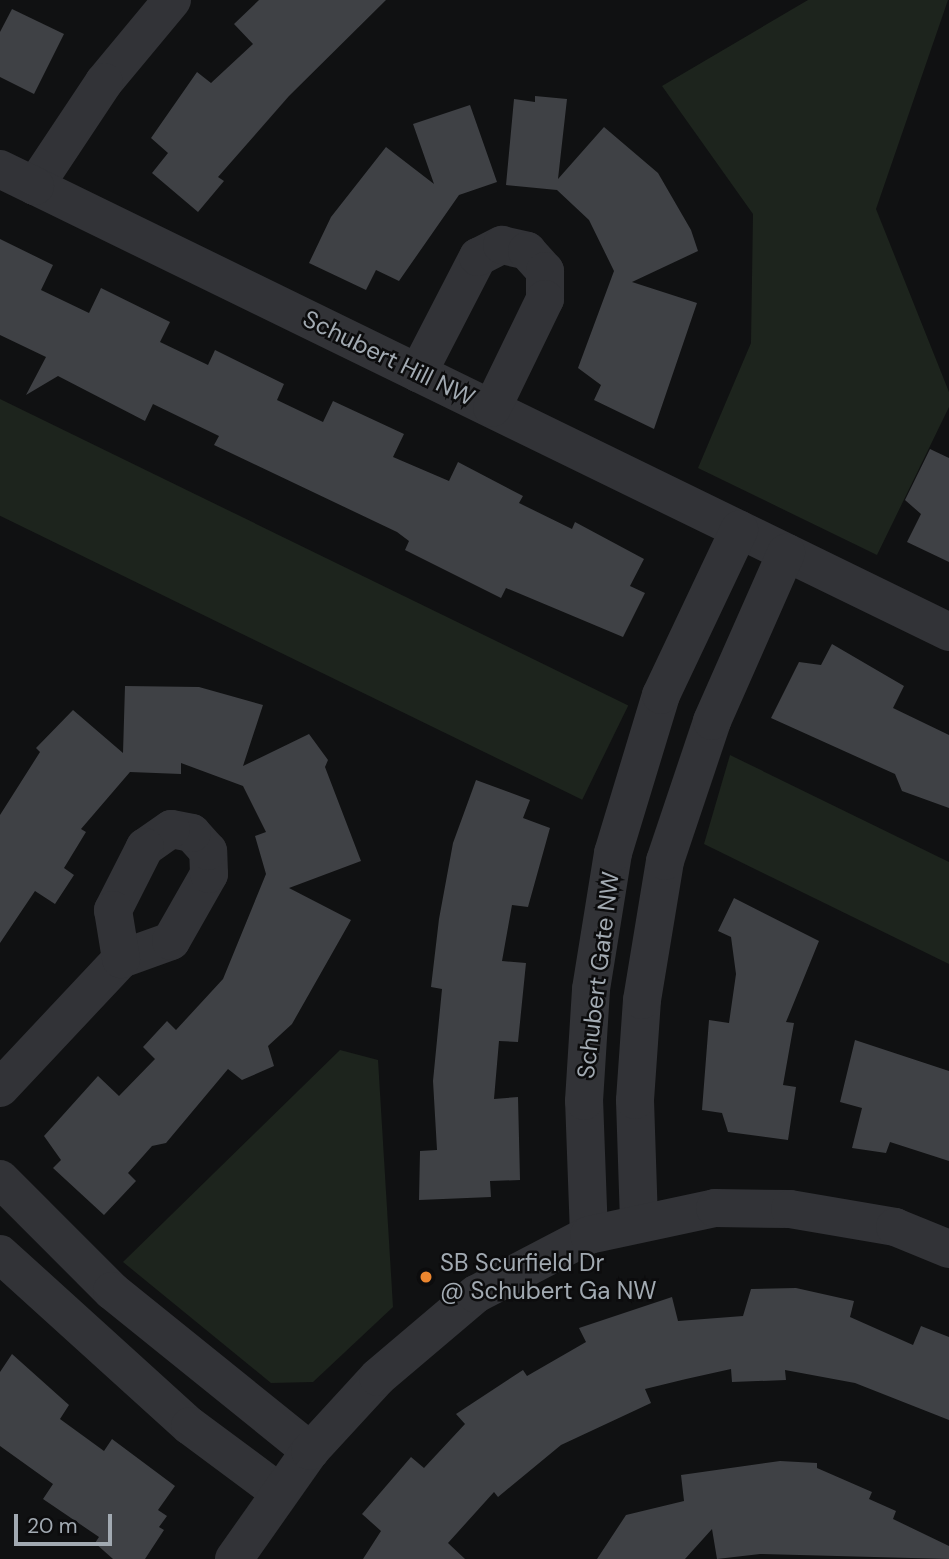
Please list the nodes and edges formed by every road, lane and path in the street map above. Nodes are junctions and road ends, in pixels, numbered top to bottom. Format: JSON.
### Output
{"nodes":[{"id":1,"x":172,"y":0,"type":"edge"},
{"id":2,"x":0,"y":169,"type":"edge"},
{"id":3,"x":35,"y":186,"type":"junction"},
{"id":4,"x":418,"y":373,"type":"junction"},
{"id":5,"x":492,"y":408,"type":"junction"},
{"id":6,"x":739,"y":530,"type":"junction"},
{"id":7,"x":786,"y":553,"type":"junction"},
{"id":8,"x":949,"y":632,"type":"edge"},
{"id":9,"x":613,"y":853,"type":"junction"},
{"id":10,"x":665,"y":861,"type":"junction"},
{"id":11,"x":121,"y":959,"type":"dead end"},
{"id":12,"x":0,"y":1088,"type":"edge"},
{"id":13,"x":0,"y":1179,"type":"edge"},
{"id":14,"x":639,"y":1221,"type":"junction"},
{"id":15,"x":589,"y":1235,"type":"junction"},
{"id":16,"x":949,"y":1249,"type":"edge"},
{"id":17,"x":0,"y":1254,"type":"edge"},
{"id":18,"x":112,"y":1291,"type":"junction"},
{"id":19,"x":78,"y":1330,"type":"junction"},
{"id":20,"x":310,"y":1451,"type":"junction"},
{"id":21,"x":279,"y":1492,"type":"junction"},
{"id":22,"x":234,"y":1559,"type":"edge"}],
"edges":[{"from":1,"to":3,"type":"street"},
{"from":2,"to":3,"type":"street","name":"Schubert Hill NW"},
{"from":3,"to":4,"type":"street","name":"Schubert Hill NW"},
{"from":4,"to":5,"type":"street","name":"Schubert Hill NW"},
{"from":4,"to":5,"type":"street"},
{"from":5,"to":6,"type":"street","name":"Schubert Hill NW"},
{"from":6,"to":7,"type":"street","name":"Schubert Hill NW"},
{"from":6,"to":9,"type":"street","name":"Schubert Gate NW"},
{"from":7,"to":8,"type":"street","name":"Schubert Hill NW"},
{"from":7,"to":10,"type":"street","name":"Schubert Gate NW"},
{"from":9,"to":10,"type":"street"},
{"from":9,"to":15,"type":"street","name":"Schubert Gate NW"},
{"from":10,"to":14,"type":"street","name":"Schubert Gate NW"},
{"from":11,"to":12,"type":"street"},
{"from":13,"to":18,"type":"street"},
{"from":14,"to":15,"type":"street"},
{"from":14,"to":16,"type":"street"},
{"from":15,"to":20,"type":"street"},
{"from":17,"to":19,"type":"street"},
{"from":18,"to":19,"type":"street"},
{"from":18,"to":20,"type":"street"},
{"from":19,"to":21,"type":"street"},
{"from":20,"to":21,"type":"street"},
{"from":21,"to":22,"type":"street"}]}
